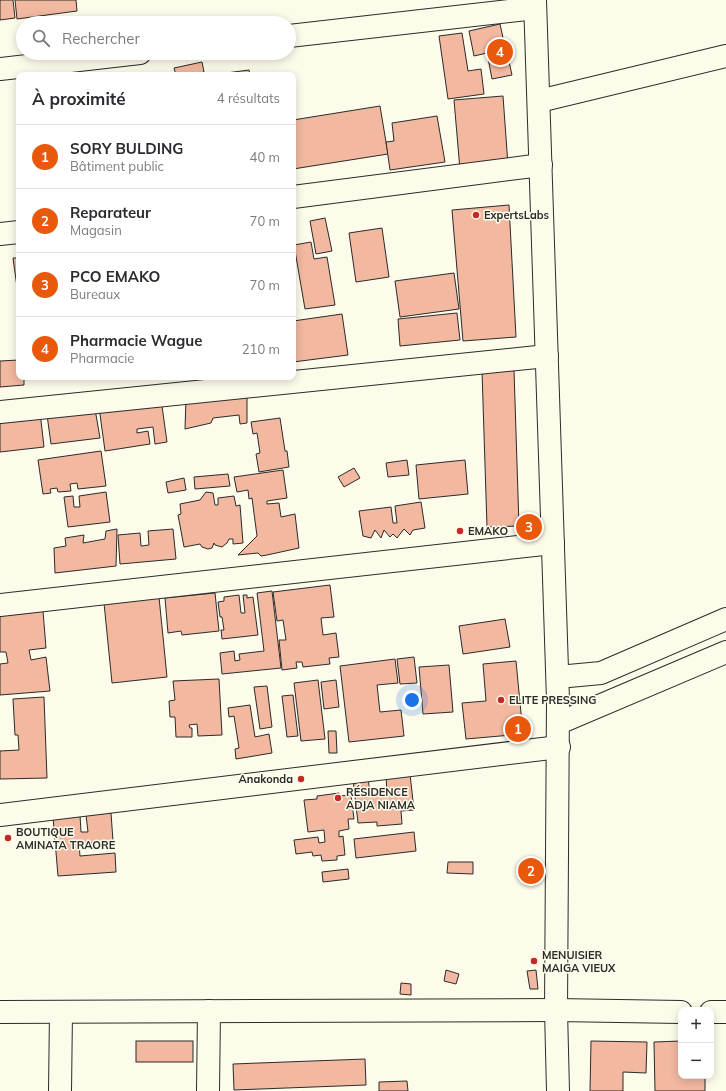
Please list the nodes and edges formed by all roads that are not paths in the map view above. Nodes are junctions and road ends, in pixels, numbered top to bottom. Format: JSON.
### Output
{"nodes":[{"id":1,"x":535,"y":4,"type":"edge"},
{"id":2,"x":296,"y":35,"type":"edge"},
{"id":3,"x":726,"y":56,"type":"edge"},
{"id":4,"x":79,"y":60,"type":"edge"},
{"id":5,"x":0,"y":69,"type":"edge"},
{"id":6,"x":539,"y":101,"type":"junction"},
{"id":7,"x":541,"y":165,"type":"junction"},
{"id":8,"x":296,"y":197,"type":"edge"},
{"id":9,"x":16,"y":232,"type":"edge"},
{"id":10,"x":0,"y":234,"type":"edge"},
{"id":11,"x":547,"y":356,"type":"junction"},
{"id":12,"x":0,"y":412,"type":"edge"},
{"id":13,"x":553,"y":543,"type":"junction"},
{"id":14,"x":0,"y":605,"type":"edge"},
{"id":15,"x":726,"y":619,"type":"edge"},
{"id":16,"x":726,"y":652,"type":"edge"},
{"id":17,"x":558,"y":677,"type":"junction"},
{"id":18,"x":559,"y":723,"type":"junction"},
{"id":19,"x":559,"y":747,"type":"junction"},
{"id":20,"x":0,"y":815,"type":"edge"},
{"id":21,"x":556,"y":1010,"type":"junction"},
{"id":22,"x":0,"y":1012,"type":"edge"},
{"id":23,"x":61,"y":1012,"type":"junction"},
{"id":24,"x":209,"y":1012,"type":"junction"},
{"id":25,"x":678,"y":1012,"type":"edge"},
{"id":26,"x":714,"y":1012,"type":"edge"},
{"id":27,"x":726,"y":1012,"type":"edge"},
{"id":28,"x":60,"y":1091,"type":"edge"},
{"id":29,"x":208,"y":1091,"type":"edge"},
{"id":30,"x":558,"y":1091,"type":"edge"}],
"edges":[{"from":1,"to":2,"type":"street"},
{"from":1,"to":6,"type":"street"},
{"from":3,"to":6,"type":"street"},
{"from":4,"to":5,"type":"street"},
{"from":6,"to":7,"type":"street"},
{"from":7,"to":8,"type":"street"},
{"from":7,"to":11,"type":"street"},
{"from":9,"to":10,"type":"street"},
{"from":11,"to":12,"type":"street"},
{"from":11,"to":13,"type":"street"},
{"from":13,"to":14,"type":"street"},
{"from":13,"to":17,"type":"street"},
{"from":15,"to":17,"type":"street"},
{"from":16,"to":18,"type":"street"},
{"from":17,"to":18,"type":"street"},
{"from":18,"to":19,"type":"street"},
{"from":19,"to":20,"type":"street"},
{"from":19,"to":21,"type":"street"},
{"from":21,"to":24,"type":"street"},
{"from":21,"to":25,"type":"street"},
{"from":21,"to":30,"type":"street"},
{"from":22,"to":23,"type":"street"},
{"from":23,"to":24,"type":"street"},
{"from":23,"to":28,"type":"street"},
{"from":24,"to":29,"type":"street"},
{"from":26,"to":27,"type":"street"}]}
